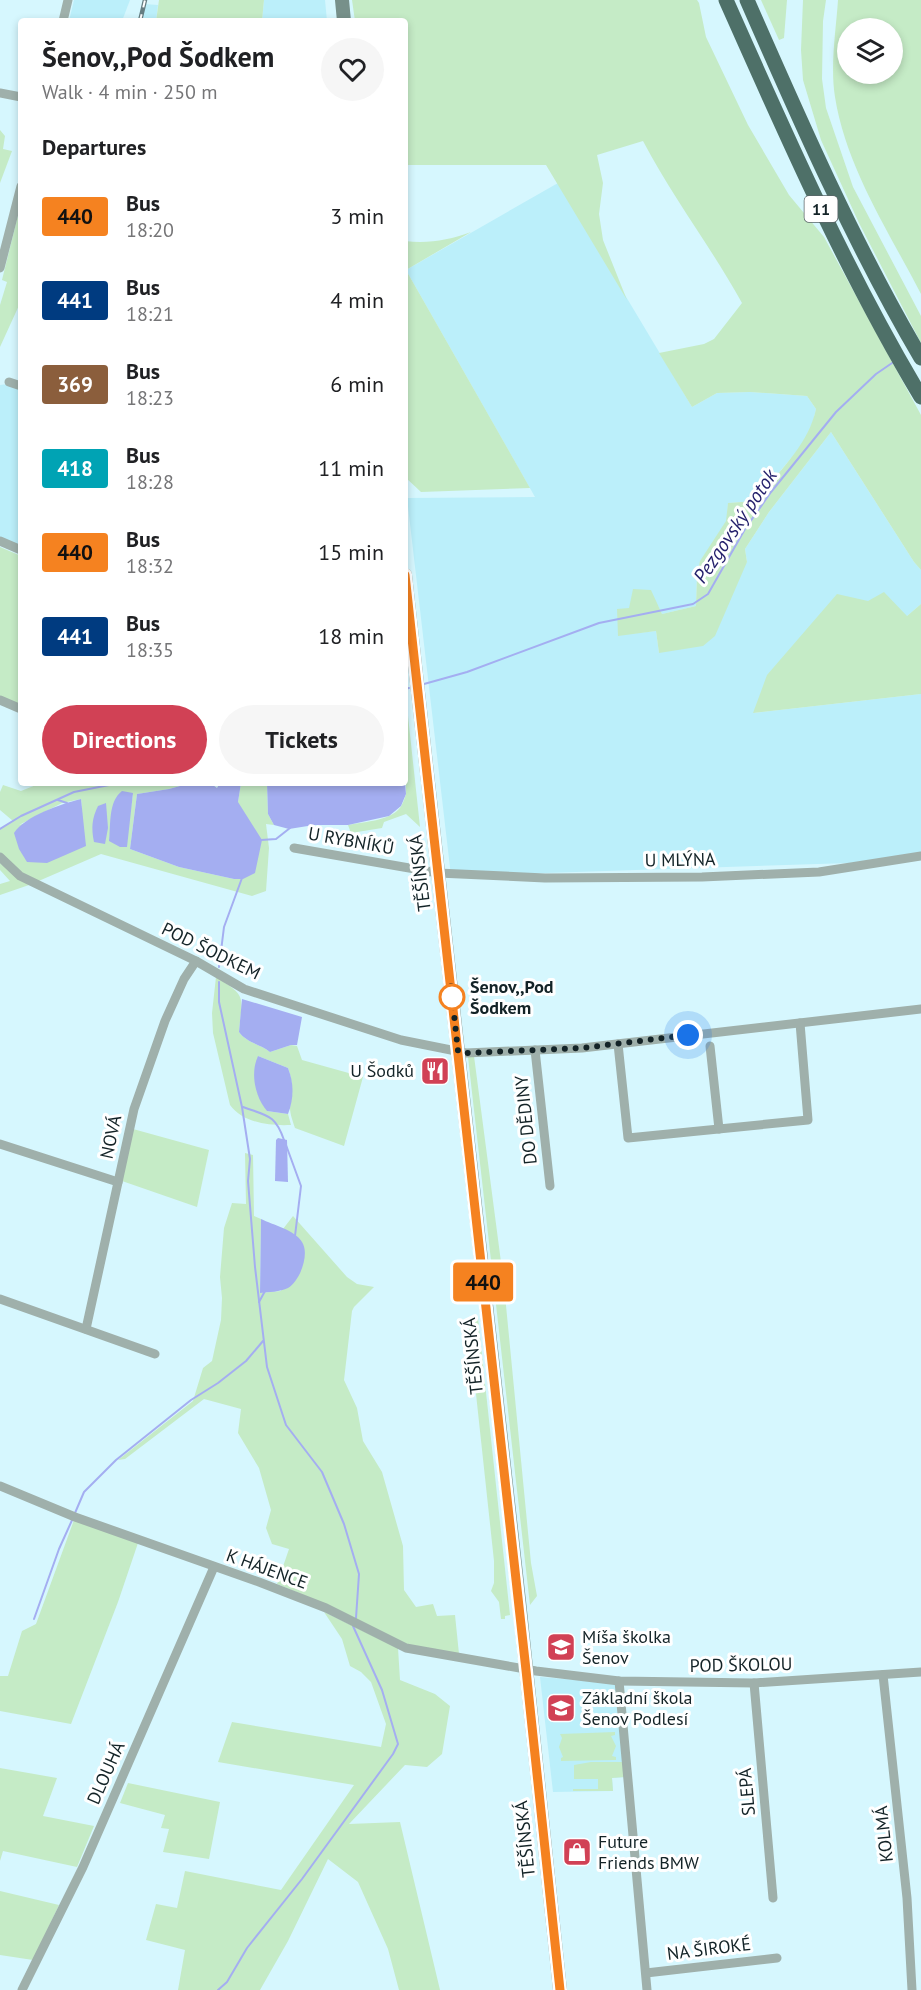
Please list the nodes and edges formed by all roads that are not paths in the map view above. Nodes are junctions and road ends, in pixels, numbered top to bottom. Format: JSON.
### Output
{"nodes":[{"id":1,"x":68,"y":0,"type":"edge"},
{"id":2,"x":342,"y":0,"type":"edge"},
{"id":3,"x":721,"y":0,"type":"edge"},
{"id":4,"x":726,"y":0,"type":"edge"},
{"id":5,"x":747,"y":0,"type":"edge"},
{"id":6,"x":64,"y":18,"type":"edge"},
{"id":7,"x":344,"y":18,"type":"edge"},
{"id":8,"x":737,"y":24,"type":"junction"},
{"id":9,"x":0,"y":93,"type":"edge"},
{"id":10,"x":18,"y":96,"type":"edge"},
{"id":11,"x":18,"y":198,"type":"edge"},
{"id":12,"x":0,"y":268,"type":"edge"},
{"id":13,"x":921,"y":358,"type":"edge"},
{"id":14,"x":9,"y":382,"type":"dead end"},
{"id":15,"x":18,"y":385,"type":"edge"},
{"id":16,"x":921,"y":397,"type":"edge"},
{"id":17,"x":0,"y":541,"type":"edge"},
{"id":18,"x":18,"y":549,"type":"edge"},
{"id":19,"x":408,"y":628,"type":"edge"},
{"id":20,"x":410,"y":663,"type":"edge"},
{"id":21,"x":0,"y":700,"type":"edge"},
{"id":22,"x":18,"y":708,"type":"edge"},
{"id":23,"x":294,"y":848,"type":"dead end"},
{"id":24,"x":921,"y":856,"type":"edge"},
{"id":25,"x":0,"y":857,"type":"edge"},
{"id":26,"x":438,"y":873,"type":"junction"},
{"id":27,"x":196,"y":962,"type":"junction"},
{"id":28,"x":921,"y":1009,"type":"edge"},
{"id":29,"x":800,"y":1023,"type":"junction"},
{"id":30,"x":618,"y":1044,"type":"junction"},
{"id":31,"x":710,"y":1046,"type":"dead end"},
{"id":32,"x":535,"y":1050,"type":"junction"},
{"id":33,"x":458,"y":1051,"type":"junction"},
{"id":34,"x":719,"y":1129,"type":"junction"},
{"id":35,"x":0,"y":1144,"type":"edge"},
{"id":36,"x":118,"y":1182,"type":"junction"},
{"id":37,"x":550,"y":1186,"type":"dead end"},
{"id":38,"x":0,"y":1299,"type":"edge"},
{"id":39,"x":86,"y":1329,"type":"junction"},
{"id":40,"x":155,"y":1354,"type":"dead end"},
{"id":41,"x":0,"y":1486,"type":"edge"},
{"id":42,"x":214,"y":1567,"type":"junction"},
{"id":43,"x":526,"y":1670,"type":"junction"},
{"id":44,"x":921,"y":1672,"type":"edge"},
{"id":45,"x":883,"y":1675,"type":"junction"},
{"id":46,"x":620,"y":1681,"type":"junction"},
{"id":47,"x":754,"y":1683,"type":"junction"},
{"id":48,"x":773,"y":1898,"type":"dead end"},
{"id":49,"x":777,"y":1958,"type":"dead end"},
{"id":50,"x":646,"y":1973,"type":"junction"},
{"id":51,"x":22,"y":1990,"type":"edge"},
{"id":52,"x":560,"y":1990,"type":"edge"},
{"id":53,"x":647,"y":1990,"type":"edge"},
{"id":54,"x":912,"y":1990,"type":"edge"}],
"edges":[{"from":1,"to":6,"type":"street"},
{"from":2,"to":7,"type":"main road"},
{"from":3,"to":8,"type":"highway"},
{"from":4,"to":8,"type":"highway","number":"11"},
{"from":5,"to":13,"type":"highway","number":"11"},
{"from":8,"to":16,"type":"highway","number":"11"},
{"from":9,"to":10,"type":"street"},
{"from":11,"to":12,"type":"street"},
{"from":14,"to":15,"type":"street"},
{"from":17,"to":18,"type":"street"},
{"from":19,"to":20,"type":"main road","name":"TĚŠÍNSKÁ"},
{"from":20,"to":26,"type":"main road","name":"TĚŠÍNSKÁ"},
{"from":21,"to":22,"type":"street"},
{"from":23,"to":26,"type":"street","name":"U RYBNÍKŮ"},
{"from":24,"to":26,"type":"street","name":"U MLÝNA"},
{"from":25,"to":27,"type":"street","name":"POD ŠODKEM"},
{"from":26,"to":33,"type":"main road","name":"TĚŠÍNSKÁ"},
{"from":27,"to":33,"type":"street","name":"POD ŠODKEM"},
{"from":27,"to":36,"type":"street","name":"NOVÁ"},
{"from":28,"to":29,"type":"street","name":"DO DĚDINY"},
{"from":29,"to":30,"type":"street","name":"DO DĚDINY"},
{"from":29,"to":34,"type":"street"},
{"from":30,"to":32,"type":"street","name":"DO DĚDINY"},
{"from":30,"to":34,"type":"street"},
{"from":31,"to":34,"type":"street"},
{"from":32,"to":33,"type":"street","name":"DO DĚDINY"},
{"from":32,"to":37,"type":"street","name":"DO DĚDINY"},
{"from":33,"to":43,"type":"main road","name":"TĚŠÍNSKÁ"},
{"from":35,"to":36,"type":"street"},
{"from":36,"to":39,"type":"street","name":"NOVÁ"},
{"from":38,"to":39,"type":"street"},
{"from":39,"to":40,"type":"street"},
{"from":41,"to":42,"type":"street","name":"K HÁJENCE"},
{"from":42,"to":43,"type":"street","name":"K HÁJENCE"},
{"from":42,"to":51,"type":"street","name":"DLOUHÁ"},
{"from":43,"to":46,"type":"street","name":"POD ŠKOLOU"},
{"from":43,"to":52,"type":"main road","name":"TĚŠÍNSKÁ"},
{"from":44,"to":45,"type":"street","name":"POD ŠKOLOU"},
{"from":45,"to":47,"type":"street","name":"POD ŠKOLOU"},
{"from":45,"to":54,"type":"street","name":"KOLMÁ"},
{"from":46,"to":47,"type":"street","name":"POD ŠKOLOU"},
{"from":46,"to":50,"type":"street","name":"NA ŠIROKÉ"},
{"from":47,"to":48,"type":"street","name":"SLEPÁ"},
{"from":49,"to":50,"type":"street","name":"NA ŠIROKÉ"},
{"from":50,"to":53,"type":"street","name":"NA ŠIROKÉ"}]}
